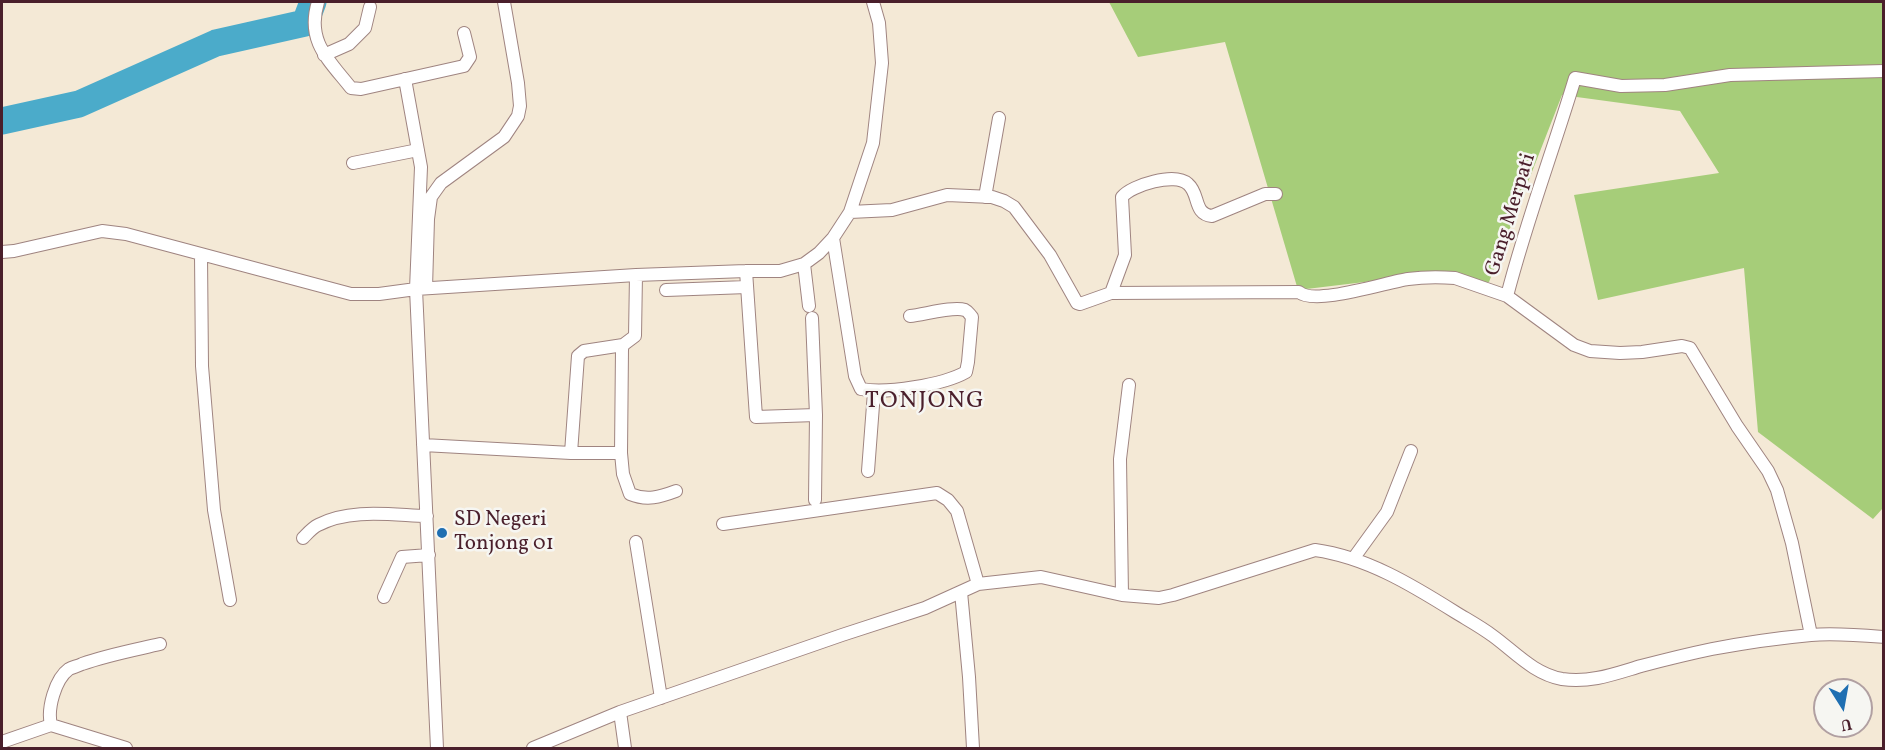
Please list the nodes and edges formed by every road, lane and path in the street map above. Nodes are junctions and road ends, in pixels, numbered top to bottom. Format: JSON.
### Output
{"nodes":[{"id":1,"x":318,"y":2,"type":"edge"},
{"id":2,"x":504,"y":2,"type":"edge"},
{"id":3,"x":873,"y":2,"type":"edge"},
{"id":4,"x":370,"y":7,"type":"dead end"},
{"id":5,"x":464,"y":33,"type":"dead end"},
{"id":6,"x":322,"y":50,"type":"junction"},
{"id":7,"x":1884,"y":71,"type":"edge"},
{"id":8,"x":405,"y":79,"type":"junction"},
{"id":9,"x":999,"y":118,"type":"dead end"},
{"id":10,"x":418,"y":150,"type":"junction"},
{"id":11,"x":353,"y":163,"type":"dead end"},
{"id":12,"x":1276,"y":194,"type":"dead end"},
{"id":13,"x":985,"y":196,"type":"junction"},
{"id":14,"x":850,"y":212,"type":"junction"},
{"id":15,"x":833,"y":238,"type":"junction"},
{"id":16,"x":2,"y":252,"type":"edge"},
{"id":17,"x":201,"y":255,"type":"junction"},
{"id":18,"x":804,"y":264,"type":"junction"},
{"id":19,"x":746,"y":271,"type":"junction"},
{"id":20,"x":636,"y":275,"type":"junction"},
{"id":21,"x":747,"y":287,"type":"junction"},
{"id":22,"x":421,"y":289,"type":"junction"},
{"id":23,"x":666,"y":290,"type":"dead end"},
{"id":24,"x":1111,"y":293,"type":"junction"},
{"id":25,"x":1507,"y":296,"type":"junction"},
{"id":26,"x":910,"y":316,"type":"dead end"},
{"id":27,"x":623,"y":345,"type":"junction"},
{"id":28,"x":1129,"y":385,"type":"dead end"},
{"id":29,"x":874,"y":392,"type":"junction"},
{"id":30,"x":816,"y":416,"type":"junction"},
{"id":31,"x":423,"y":445,"type":"junction"},
{"id":32,"x":1411,"y":451,"type":"dead end"},
{"id":33,"x":572,"y":453,"type":"junction"},
{"id":34,"x":621,"y":453,"type":"junction"},
{"id":35,"x":868,"y":471,"type":"dead end"},
{"id":36,"x":676,"y":491,"type":"dead end"},
{"id":37,"x":815,"y":500,"type":"dead end"},
{"id":38,"x":427,"y":516,"type":"junction"},
{"id":39,"x":723,"y":524,"type":"dead end"},
{"id":40,"x":303,"y":538,"type":"dead end"},
{"id":41,"x":636,"y":542,"type":"dead end"},
{"id":42,"x":429,"y":555,"type":"junction"},
{"id":43,"x":1353,"y":559,"type":"junction"},
{"id":44,"x":978,"y":584,"type":"junction"},
{"id":45,"x":961,"y":592,"type":"junction"},
{"id":46,"x":1122,"y":595,"type":"junction"},
{"id":47,"x":384,"y":597,"type":"dead end"},
{"id":48,"x":230,"y":600,"type":"dead end"},
{"id":49,"x":1811,"y":635,"type":"junction"},
{"id":50,"x":1884,"y":637,"type":"edge"},
{"id":51,"x":160,"y":644,"type":"dead end"},
{"id":52,"x":661,"y":698,"type":"junction"},
{"id":53,"x":620,"y":712,"type":"junction"},
{"id":54,"x":51,"y":725,"type":"junction"},
{"id":55,"x":2,"y":742,"type":"edge"},
{"id":56,"x":126,"y":748,"type":"edge"},
{"id":57,"x":436,"y":748,"type":"edge"},
{"id":58,"x":533,"y":748,"type":"edge"},
{"id":59,"x":625,"y":748,"type":"edge"},
{"id":60,"x":974,"y":748,"type":"edge"}],
"edges":[{"from":1,"to":6,"type":"street"},
{"from":2,"to":22,"type":"street"},
{"from":3,"to":14,"type":"street"},
{"from":4,"to":6,"type":"street"},
{"from":5,"to":8,"type":"street"},
{"from":6,"to":8,"type":"street"},
{"from":7,"to":25,"type":"street","name":"Gang Merpati"},
{"from":8,"to":10,"type":"street"},
{"from":9,"to":13,"type":"street"},
{"from":10,"to":11,"type":"street"},
{"from":10,"to":22,"type":"street"},
{"from":12,"to":24,"type":"street"},
{"from":13,"to":14,"type":"street"},
{"from":13,"to":24,"type":"street","name":"Gang Merpati"},
{"from":14,"to":15,"type":"street"},
{"from":15,"to":18,"type":"street"},
{"from":15,"to":29,"type":"street"},
{"from":16,"to":17,"type":"street"},
{"from":17,"to":22,"type":"street"},
{"from":17,"to":48,"type":"street"},
{"from":18,"to":19,"type":"street"},
{"from":18,"to":30,"type":"street"},
{"from":19,"to":20,"type":"street"},
{"from":19,"to":21,"type":"street"},
{"from":20,"to":22,"type":"street"},
{"from":20,"to":27,"type":"street"},
{"from":21,"to":23,"type":"street"},
{"from":21,"to":30,"type":"street"},
{"from":22,"to":31,"type":"street"},
{"from":24,"to":25,"type":"street","name":"Gang Merpati"},
{"from":25,"to":49,"type":"street"},
{"from":26,"to":29,"type":"street"},
{"from":27,"to":33,"type":"street"},
{"from":27,"to":34,"type":"street"},
{"from":28,"to":46,"type":"street"},
{"from":29,"to":35,"type":"street"},
{"from":30,"to":37,"type":"street"},
{"from":31,"to":33,"type":"street"},
{"from":31,"to":38,"type":"street"},
{"from":32,"to":43,"type":"street"},
{"from":33,"to":34,"type":"street"},
{"from":34,"to":36,"type":"street"},
{"from":38,"to":40,"type":"street"},
{"from":38,"to":42,"type":"street"},
{"from":39,"to":44,"type":"street"},
{"from":41,"to":52,"type":"street"},
{"from":42,"to":47,"type":"street"},
{"from":42,"to":57,"type":"street"},
{"from":43,"to":46,"type":"street"},
{"from":43,"to":49,"type":"street"},
{"from":44,"to":45,"type":"street"},
{"from":44,"to":46,"type":"street"},
{"from":45,"to":52,"type":"street"},
{"from":45,"to":60,"type":"street"},
{"from":49,"to":50,"type":"street"},
{"from":51,"to":54,"type":"street"},
{"from":52,"to":53,"type":"street"},
{"from":53,"to":58,"type":"street"},
{"from":53,"to":59,"type":"street"},
{"from":54,"to":55,"type":"street"},
{"from":54,"to":56,"type":"street"}]}
